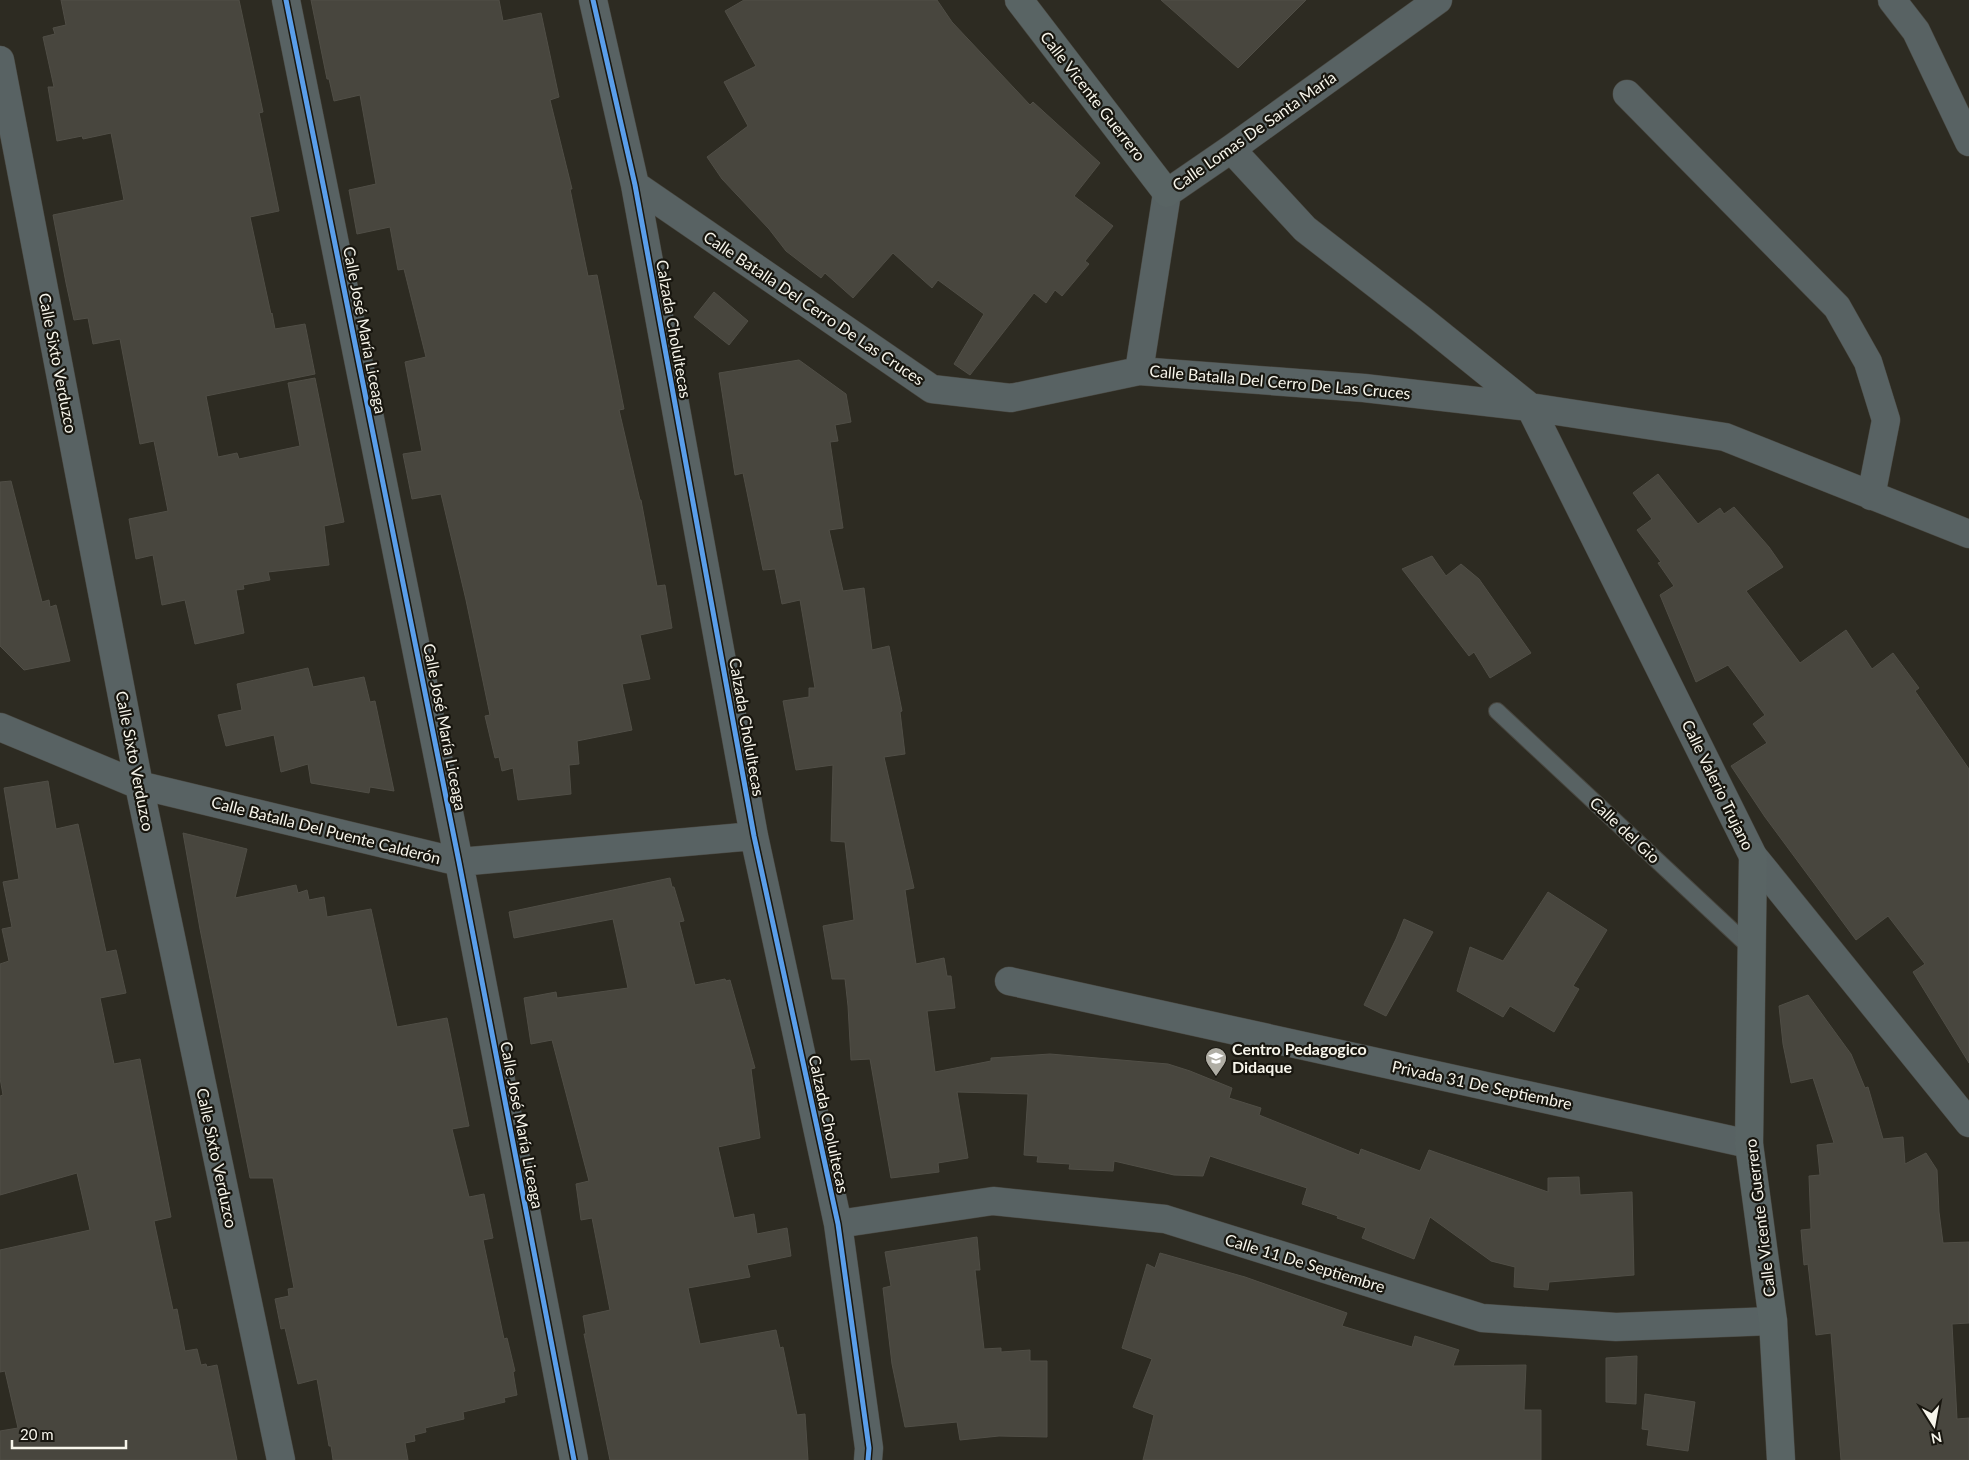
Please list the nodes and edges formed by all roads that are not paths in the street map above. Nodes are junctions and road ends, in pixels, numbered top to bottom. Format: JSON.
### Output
{"nodes":[{"id":1,"x":286,"y":0,"type":"edge"},
{"id":2,"x":593,"y":0,"type":"edge"},
{"id":3,"x":1019,"y":0,"type":"edge"},
{"id":4,"x":1438,"y":0,"type":"edge"},
{"id":5,"x":1892,"y":0,"type":"edge"},
{"id":6,"x":0,"y":60,"type":"edge"},
{"id":7,"x":1627,"y":94,"type":"dead end"},
{"id":8,"x":1969,"y":142,"type":"edge"},
{"id":9,"x":1231,"y":149,"type":"junction"},
{"id":10,"x":635,"y":186,"type":"junction"},
{"id":11,"x":1167,"y":193,"type":"junction"},
{"id":12,"x":1139,"y":371,"type":"junction"},
{"id":13,"x":1530,"y":407,"type":"junction"},
{"id":14,"x":1871,"y":496,"type":"junction"},
{"id":15,"x":1968,"y":535,"type":"edge"},
{"id":16,"x":1497,"y":711,"type":"dead end"},
{"id":17,"x":0,"y":727,"type":"edge"},
{"id":18,"x":139,"y":785,"type":"junction"},
{"id":19,"x":754,"y":836,"type":"junction"},
{"id":20,"x":1753,"y":856,"type":"junction"},
{"id":21,"x":459,"y":862,"type":"junction"},
{"id":22,"x":1753,"y":950,"type":"junction"},
{"id":23,"x":1009,"y":981,"type":"dead end"},
{"id":24,"x":1969,"y":1123,"type":"edge"},
{"id":25,"x":1749,"y":1144,"type":"junction"},
{"id":26,"x":838,"y":1224,"type":"junction"},
{"id":27,"x":1773,"y":1321,"type":"junction"},
{"id":28,"x":280,"y":1460,"type":"edge"},
{"id":29,"x":574,"y":1460,"type":"edge"},
{"id":30,"x":868,"y":1460,"type":"edge"},
{"id":31,"x":1781,"y":1460,"type":"edge"}],
"edges":[{"from":1,"to":21,"type":"street","name":"Calle José María Liceaga"},
{"from":2,"to":10,"type":"street","name":"Calzada Cholultecas"},
{"from":3,"to":11,"type":"street","name":"Calle Vicente Guerrero"},
{"from":4,"to":9,"type":"street","name":"Calle Lomas De Santa María"},
{"from":5,"to":8,"type":"street"},
{"from":6,"to":18,"type":"street","name":"Calle Sixto Verduzco"},
{"from":7,"to":14,"type":"street"},
{"from":9,"to":11,"type":"street","name":"Calle Lomas De Santa María"},
{"from":9,"to":13,"type":"street"},
{"from":10,"to":12,"type":"street","name":"Calle Batalla Del Cerro De Las Cruces"},
{"from":10,"to":19,"type":"street","name":"Calzada Cholultecas"},
{"from":11,"to":12,"type":"street","name":"Calle Lomas De Santa María"},
{"from":12,"to":13,"type":"street","name":"Calle Batalla Del Cerro De Las Cruces"},
{"from":13,"to":14,"type":"street","name":"Calle Batalla Del Cerro De Las Cruces"},
{"from":13,"to":20,"type":"street","name":"Calle Valerio Trujano"},
{"from":14,"to":15,"type":"street","name":"Calle Batalla Del Cerro De Las Cruces"},
{"from":16,"to":22,"type":"lane","name":"Calle del Gio"},
{"from":17,"to":18,"type":"street","name":"Calle Batalla Del Puente Calderón"},
{"from":18,"to":21,"type":"street","name":"Calle Batalla Del Puente Calderón"},
{"from":18,"to":28,"type":"street","name":"Calle Sixto Verduzco"},
{"from":19,"to":21,"type":"street","name":"Calle Batalla Del Puente Calderón"},
{"from":19,"to":26,"type":"street","name":"Calzada Cholultecas"},
{"from":20,"to":22,"type":"street","name":"Calle Vicente Guerrero"},
{"from":20,"to":24,"type":"street","name":"Calle Valerio Trujano"},
{"from":21,"to":29,"type":"street","name":"Calle José María Liceaga"},
{"from":22,"to":25,"type":"street","name":"Calle Vicente Guerrero"},
{"from":23,"to":25,"type":"street","name":"Privada 31 De Septiembre"},
{"from":25,"to":27,"type":"street","name":"Calle Vicente Guerrero"},
{"from":26,"to":27,"type":"street","name":"Calle 11 De Septiembre"},
{"from":26,"to":30,"type":"street","name":"Calzada Cholultecas"},
{"from":27,"to":31,"type":"street","name":"Calle Vicente Guerrero"}]}
